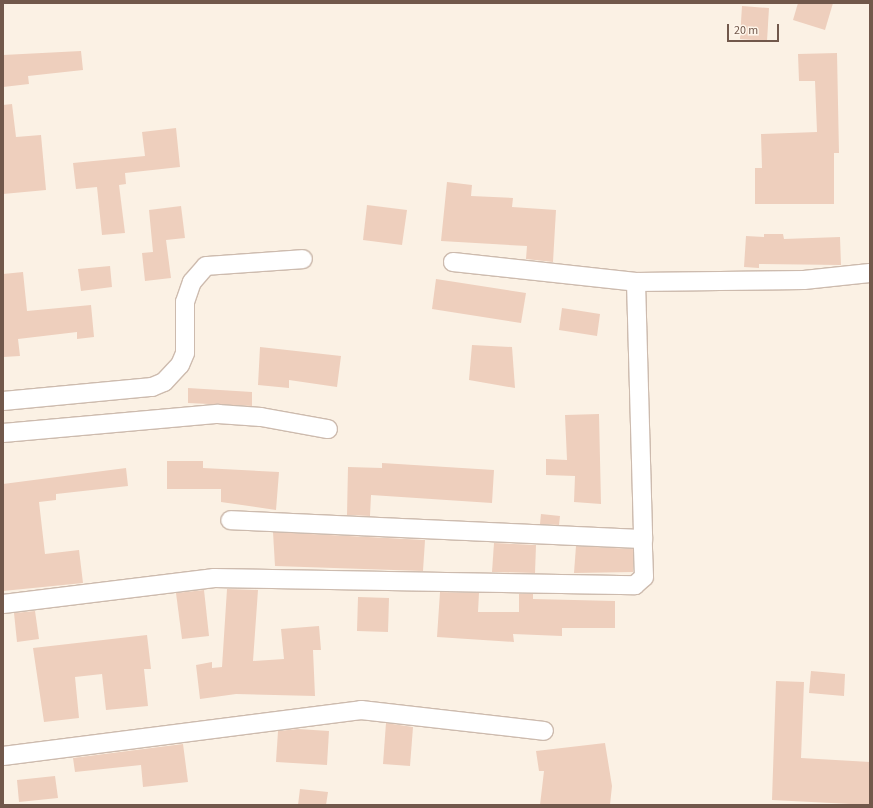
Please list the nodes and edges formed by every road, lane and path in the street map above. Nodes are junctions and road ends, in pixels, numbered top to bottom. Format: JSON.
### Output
{"nodes":[{"id":1,"x":303,"y":258,"type":"dead end"},
{"id":2,"x":453,"y":262,"type":"dead end"},
{"id":3,"x":870,"y":273,"type":"edge"},
{"id":4,"x":636,"y":282,"type":"junction"},
{"id":5,"x":3,"y":401,"type":"edge"},
{"id":6,"x":328,"y":429,"type":"dead end"},
{"id":7,"x":3,"y":432,"type":"edge"},
{"id":8,"x":230,"y":520,"type":"dead end"},
{"id":9,"x":643,"y":539,"type":"junction"},
{"id":10,"x":3,"y":604,"type":"edge"},
{"id":11,"x":544,"y":731,"type":"dead end"},
{"id":12,"x":3,"y":756,"type":"edge"}],
"edges":[{"from":1,"to":5,"type":"street"},
{"from":2,"to":4,"type":"street"},
{"from":3,"to":4,"type":"street"},
{"from":4,"to":9,"type":"street"},
{"from":6,"to":7,"type":"street"},
{"from":8,"to":9,"type":"street"},
{"from":9,"to":10,"type":"street"},
{"from":11,"to":12,"type":"street"}]}
